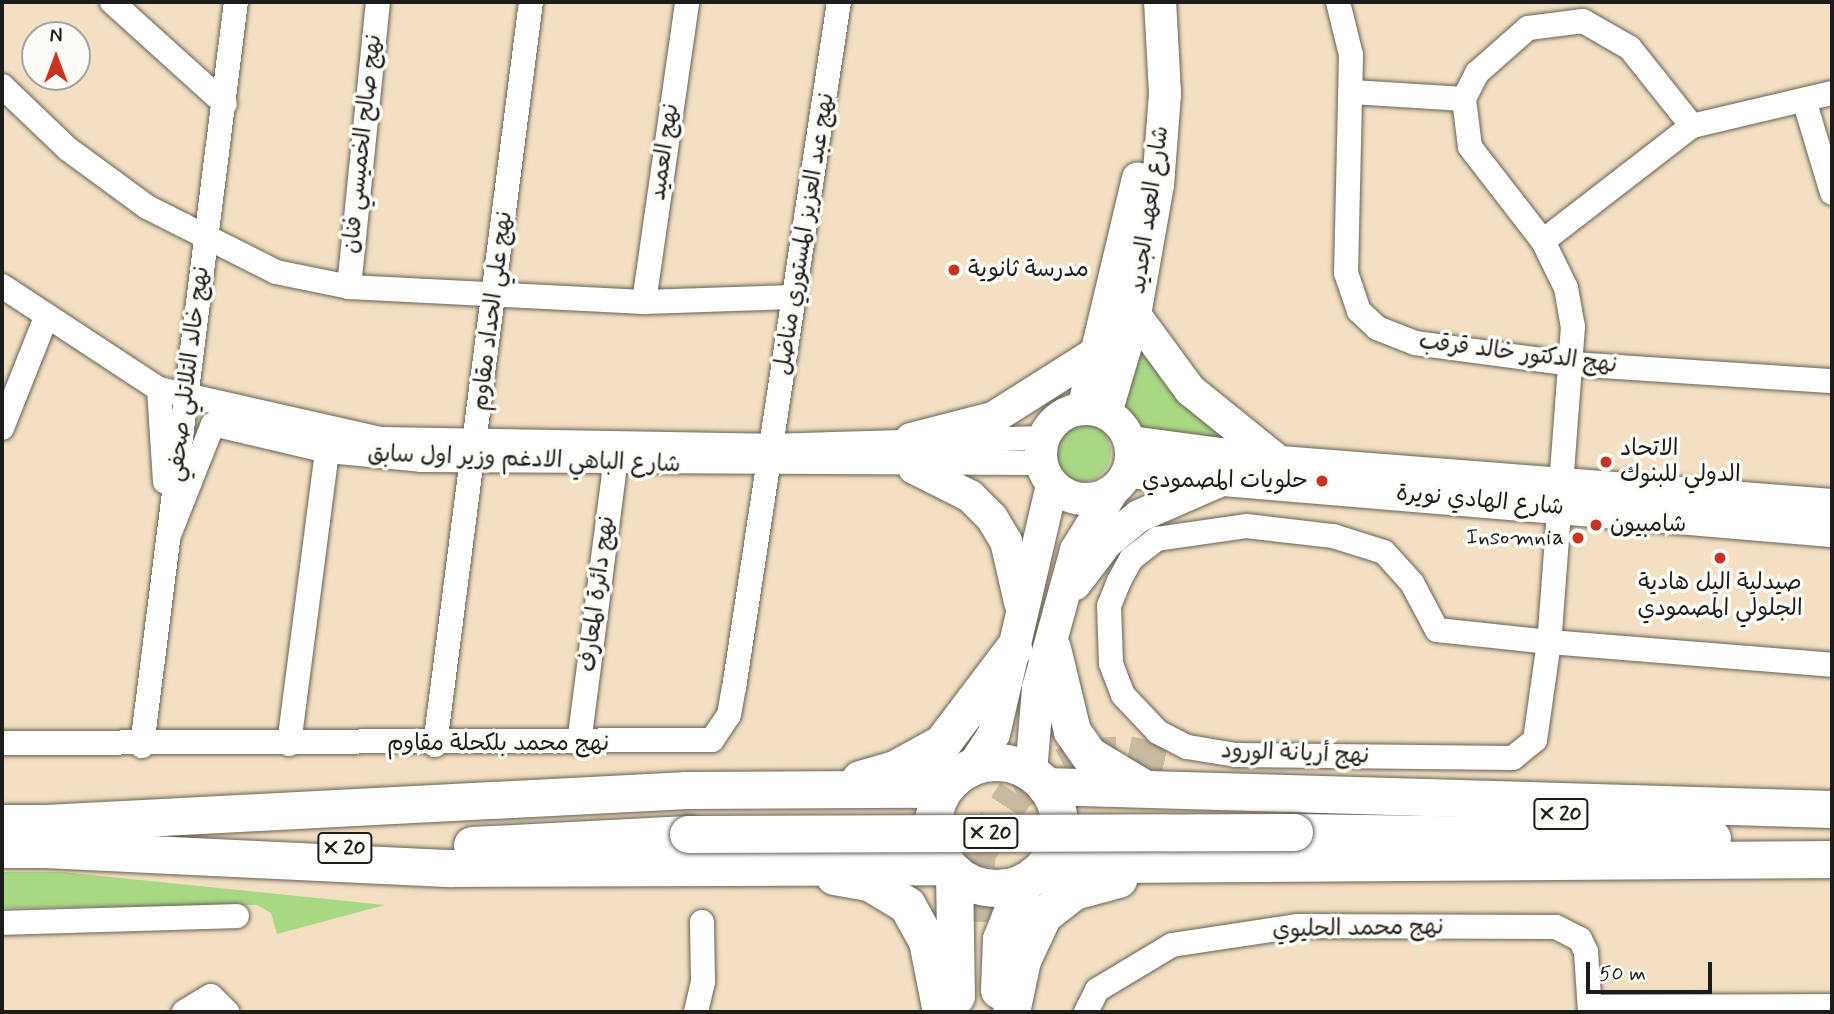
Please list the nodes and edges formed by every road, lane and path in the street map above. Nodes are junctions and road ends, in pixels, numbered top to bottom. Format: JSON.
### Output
{"nodes":[{"id":1,"x":112,"y":2,"type":"edge"},
{"id":2,"x":236,"y":2,"type":"edge"},
{"id":3,"x":378,"y":2,"type":"edge"},
{"id":4,"x":531,"y":2,"type":"edge"},
{"id":5,"x":687,"y":2,"type":"edge"},
{"id":6,"x":839,"y":2,"type":"edge"},
{"id":7,"x":1142,"y":2,"type":"edge"},
{"id":8,"x":1160,"y":2,"type":"edge"},
{"id":9,"x":1338,"y":2,"type":"edge"},
{"id":10,"x":2,"y":86,"type":"edge"},
{"id":11,"x":1352,"y":92,"type":"junction"},
{"id":12,"x":1832,"y":93,"type":"edge"},
{"id":13,"x":1464,"y":99,"type":"junction"},
{"id":14,"x":1804,"y":100,"type":"junction"},
{"id":15,"x":225,"y":104,"type":"junction"},
{"id":16,"x":1692,"y":126,"type":"junction"},
{"id":17,"x":1832,"y":194,"type":"edge"},
{"id":18,"x":1543,"y":241,"type":"junction"},
{"id":19,"x":206,"y":242,"type":"junction"},
{"id":20,"x":2,"y":286,"type":"edge"},
{"id":21,"x":348,"y":287,"type":"junction"},
{"id":22,"x":494,"y":293,"type":"junction"},
{"id":23,"x":794,"y":297,"type":"junction"},
{"id":24,"x":644,"y":302,"type":"junction"},
{"id":25,"x":1135,"y":315,"type":"junction"},
{"id":26,"x":45,"y":320,"type":"junction"},
{"id":27,"x":1097,"y":353,"type":"junction"},
{"id":28,"x":1573,"y":364,"type":"junction"},
{"id":29,"x":1832,"y":382,"type":"edge"},
{"id":30,"x":159,"y":388,"type":"junction"},
{"id":31,"x":188,"y":392,"type":"junction"},
{"id":32,"x":1095,"y":411,"type":"junction"},
{"id":33,"x":2,"y":428,"type":"edge"},
{"id":34,"x":328,"y":441,"type":"junction"},
{"id":35,"x":477,"y":452,"type":"junction"},
{"id":36,"x":912,"y":453,"type":"junction"},
{"id":37,"x":616,"y":456,"type":"junction"},
{"id":38,"x":768,"y":456,"type":"junction"},
{"id":39,"x":1280,"y":461,"type":"junction"},
{"id":40,"x":1045,"y":462,"type":"junction"},
{"id":41,"x":1123,"y":469,"type":"junction"},
{"id":42,"x":1222,"y":480,"type":"junction"},
{"id":43,"x":1562,"y":496,"type":"junction"},
{"id":44,"x":1832,"y":505,"type":"edge"},
{"id":45,"x":1832,"y":531,"type":"edge"},
{"id":46,"x":169,"y":535,"type":"junction"},
{"id":47,"x":1061,"y":606,"type":"junction"},
{"id":48,"x":1021,"y":612,"type":"junction"},
{"id":49,"x":1549,"y":642,"type":"junction"},
{"id":50,"x":1052,"y":648,"type":"junction"},
{"id":51,"x":1013,"y":649,"type":"junction"},
{"id":52,"x":1832,"y":665,"type":"edge"},
{"id":53,"x":2,"y":743,"type":"edge"},
{"id":54,"x":579,"y":743,"type":"junction"},
{"id":55,"x":289,"y":744,"type":"junction"},
{"id":56,"x":435,"y":745,"type":"junction"},
{"id":57,"x":142,"y":746,"type":"junction"},
{"id":58,"x":964,"y":771,"type":"junction"},
{"id":59,"x":1154,"y":775,"type":"junction"},
{"id":60,"x":1038,"y":779,"type":"junction"},
{"id":61,"x":807,"y":788,"type":"junction"},
{"id":62,"x":1832,"y":809,"type":"edge"},
{"id":63,"x":1292,"y":819,"type":"junction"},
{"id":64,"x":1832,"y":820,"type":"edge"},
{"id":65,"x":2,"y":823,"type":"edge"},
{"id":66,"x":45,"y":836,"type":"junction"},
{"id":67,"x":690,"y":837,"type":"junction"},
{"id":68,"x":1832,"y":840,"type":"edge"},
{"id":69,"x":2,"y":849,"type":"edge"},
{"id":70,"x":1832,"y":859,"type":"edge"},
{"id":71,"x":1332,"y":864,"type":"junction"},
{"id":72,"x":951,"y":869,"type":"junction"},
{"id":73,"x":1029,"y":878,"type":"junction"},
{"id":74,"x":237,"y":916,"type":"dead end"},
{"id":75,"x":973,"y":921,"type":"tunnel mouth"},
{"id":76,"x":702,"y":922,"type":"dead end"},
{"id":77,"x":2,"y":923,"type":"edge"},
{"id":78,"x":1832,"y":1006,"type":"edge"},
{"id":79,"x":1590,"y":1010,"type":"edge"},
{"id":80,"x":184,"y":1012,"type":"edge"},
{"id":81,"x":228,"y":1012,"type":"edge"},
{"id":82,"x":696,"y":1012,"type":"edge"},
{"id":83,"x":941,"y":1012,"type":"edge"},
{"id":84,"x":956,"y":1012,"type":"edge"},
{"id":85,"x":977,"y":1012,"type":"edge"},
{"id":86,"x":998,"y":1012,"type":"edge"},
{"id":87,"x":1011,"y":1012,"type":"edge"},
{"id":88,"x":1086,"y":1012,"type":"edge"}],
"edges":[{"from":1,"to":15,"type":"street"},
{"from":2,"to":15,"type":"street","name":"نهج خالد التلاتلي صحفي"},
{"from":3,"to":21,"type":"street","name":"نهج صالح الخميسي فنان"},
{"from":4,"to":22,"type":"street","name":"نهج علي الحداد مقاوم"},
{"from":5,"to":24,"type":"street","name":"نهج العميد"},
{"from":6,"to":23,"type":"street","name":"نهج عبد العزيز المستوري مناضل"},
{"from":7,"to":27,"type":"main road","name":"شارع العهد الجديد"},
{"from":8,"to":25,"type":"main road","name":"شارع العهد الجديد"},
{"from":9,"to":11,"type":"street","name":"نهج الدكتور خالد قرقب"},
{"from":10,"to":19,"type":"street"},
{"from":11,"to":13,"type":"street"},
{"from":11,"to":28,"type":"street","name":"نهج الدكتور خالد قرقب"},
{"from":12,"to":14,"type":"street"},
{"from":13,"to":16,"type":"street"},
{"from":13,"to":18,"type":"street"},
{"from":14,"to":16,"type":"street"},
{"from":14,"to":17,"type":"street"},
{"from":15,"to":19,"type":"street","name":"نهج خالد التلاتلي صحفي"},
{"from":16,"to":18,"type":"street"},
{"from":18,"to":28,"type":"street","name":"نهج أريانة الورود"},
{"from":19,"to":21,"type":"street"},
{"from":19,"to":31,"type":"street","name":"نهج خالد التلاتلي صحفي"},
{"from":20,"to":26,"type":"street"},
{"from":21,"to":22,"type":"street"},
{"from":22,"to":24,"type":"street"},
{"from":22,"to":35,"type":"street","name":"نهج علي الحداد مقاوم"},
{"from":23,"to":24,"type":"street"},
{"from":23,"to":38,"type":"street","name":"نهج عبد العزيز المستوري مناضل"},
{"from":25,"to":32,"type":"main road","name":"شارع العهد الجديد"},
{"from":25,"to":39,"type":"main road"},
{"from":26,"to":30,"type":"street"},
{"from":26,"to":33,"type":"street"},
{"from":27,"to":32,"type":"main road","name":"شارع العهد الجديد"},
{"from":27,"to":36,"type":"main road"},
{"from":28,"to":29,"type":"street","name":"نهج الدكتور خالد قرقب"},
{"from":28,"to":43,"type":"street","name":"نهج أريانة الورود"},
{"from":30,"to":31,"type":"street","name":"شارع الباهي الادغم وزير اول سابق"},
{"from":30,"to":46,"type":"street"},
{"from":31,"to":34,"type":"street","name":"شارع الباهي الادغم وزير اول سابق"},
{"from":31,"to":46,"type":"street","name":"نهج خالد التلاتلي صحفي"},
{"from":32,"to":40,"type":"main road"},
{"from":32,"to":41,"type":"main road"},
{"from":34,"to":35,"type":"street","name":"شارع الباهي الادغم وزير اول سابق"},
{"from":34,"to":46,"type":"street","name":"شارع الباهي الادغم وزير اول سابق"},
{"from":34,"to":55,"type":"street"},
{"from":35,"to":37,"type":"street","name":"شارع الباهي الادغم وزير اول سابق"},
{"from":35,"to":56,"type":"street","name":"نهج علي الحداد مقاوم"},
{"from":36,"to":38,"type":"street","name":"شارع الباهي الادغم وزير اول سابق"},
{"from":36,"to":40,"type":"street","name":"شارع الباهي الادغم وزير اول سابق"},
{"from":36,"to":48,"type":"main road"},
{"from":37,"to":38,"type":"street","name":"شارع الباهي الادغم وزير اول سابق"},
{"from":37,"to":54,"type":"street","name":"نهج دائرة المعارف"},
{"from":38,"to":54,"type":"street","name":"نهج محمد بلكحلة مقاوم"},
{"from":39,"to":41,"type":"main road","name":"شارع الهادي نويرة"},
{"from":39,"to":43,"type":"main road","name":"شارع الهادي نويرة"},
{"from":40,"to":41,"type":"main road"},
{"from":40,"to":48,"type":"main road"},
{"from":41,"to":42,"type":"main road","name":"شارع الهادي نويرة"},
{"from":41,"to":47,"type":"main road"},
{"from":42,"to":43,"type":"main road","name":"شارع الهادي نويرة"},
{"from":42,"to":47,"type":"main road"},
{"from":43,"to":44,"type":"main road","name":"شارع الهادي نويرة"},
{"from":43,"to":45,"type":"main road","name":"شارع الهادي نويرة"},
{"from":43,"to":49,"type":"street","name":"نهج أريانة الورود"},
{"from":46,"to":57,"type":"street","name":"نهج خالد التلاتلي صحفي"},
{"from":47,"to":50,"type":"main road"},
{"from":48,"to":51,"type":"main road"},
{"from":49,"to":49,"type":"street","name":"نهج أريانة الورود"},
{"from":49,"to":52,"type":"street","name":"نهج أريانة الورود"},
{"from":50,"to":59,"type":"highway"},
{"from":50,"to":60,"type":"main road"},
{"from":51,"to":58,"type":"main road"},
{"from":51,"to":61,"type":"highway"},
{"from":53,"to":57,"type":"street","name":"نهج محمد بلكحلة مقاوم"},
{"from":54,"to":56,"type":"street","name":"نهج محمد بلكحلة مقاوم"},
{"from":55,"to":56,"type":"street","name":"نهج محمد بلكحلة مقاوم"},
{"from":55,"to":57,"type":"street","name":"نهج محمد بلكحلة مقاوم"},
{"from":58,"to":60,"type":"highway"},
{"from":58,"to":61,"type":"highway"},
{"from":58,"to":72,"type":"highway"},
{"from":59,"to":60,"type":"highway"},
{"from":59,"to":62,"type":"highway"},
{"from":60,"to":73,"type":"highway"},
{"from":61,"to":66,"type":"highway"},
{"from":63,"to":64,"type":"highway","number":"X 20"},
{"from":63,"to":67,"type":"highway","number":"X 20","bridge":true},
{"from":63,"to":68,"type":"highway","number":"X 20"},
{"from":65,"to":66,"type":"highway","number":"X 20"},
{"from":66,"to":67,"type":"highway","number":"X 20"},
{"from":66,"to":69,"type":"highway","number":"X 20"},
{"from":67,"to":72,"type":"highway"},
{"from":67,"to":83,"type":"highway"},
{"from":70,"to":71,"type":"highway"},
{"from":71,"to":73,"type":"highway"},
{"from":71,"to":87,"type":"highway"},
{"from":72,"to":73,"type":"highway"},
{"from":72,"to":84,"type":"highway"},
{"from":73,"to":86,"type":"highway"},
{"from":74,"to":77,"type":"street"},
{"from":75,"to":85,"type":"highway"},
{"from":76,"to":82,"type":"street"},
{"from":78,"to":79,"type":"street"},
{"from":79,"to":88,"type":"street","name":"نهج محمد الحليوي"},
{"from":80,"to":81,"type":"street"}]}
